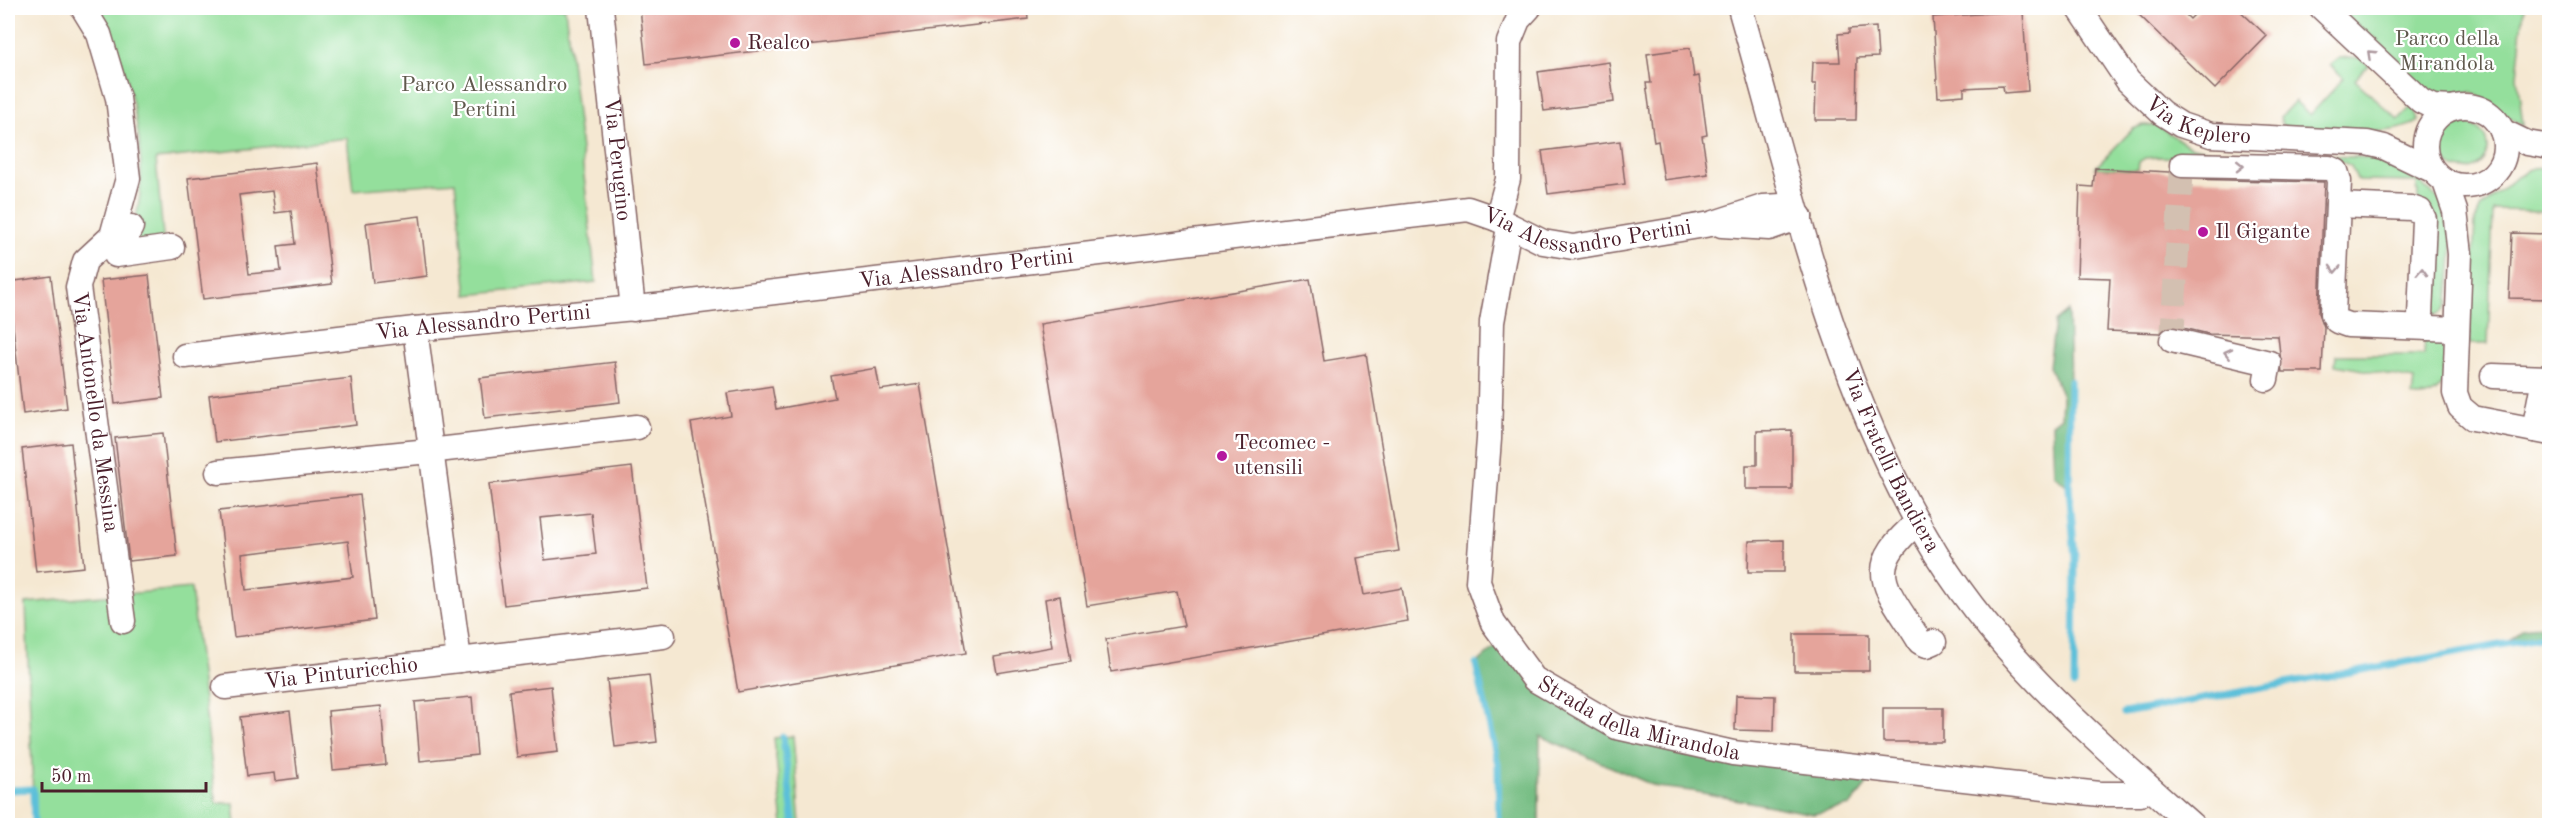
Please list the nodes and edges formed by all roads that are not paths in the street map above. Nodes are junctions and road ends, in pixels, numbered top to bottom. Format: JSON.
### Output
{"nodes":[{"id":1,"x":82,"y":8,"type":"edge"},
{"id":2,"x":97,"y":8,"type":"edge"},
{"id":3,"x":601,"y":8,"type":"edge"},
{"id":4,"x":1529,"y":8,"type":"edge"},
{"id":5,"x":1740,"y":8,"type":"edge"},
{"id":6,"x":2079,"y":8,"type":"edge"},
{"id":7,"x":2322,"y":8,"type":"edge"},
{"id":8,"x":2452,"y":108,"type":"junction"},
{"id":9,"x":2429,"y":127,"type":"junction"},
{"id":10,"x":2502,"y":131,"type":"junction"},
{"id":11,"x":2367,"y":144,"type":"junction"},
{"id":12,"x":2550,"y":147,"type":"edge"},
{"id":13,"x":2550,"y":155,"type":"edge"},
{"id":14,"x":2501,"y":164,"type":"junction"},
{"id":15,"x":2182,"y":165,"type":"dead end"},
{"id":16,"x":2438,"y":176,"type":"junction"},
{"id":17,"x":2483,"y":183,"type":"junction"},
{"id":18,"x":2338,"y":205,"type":"junction"},
{"id":19,"x":1800,"y":217,"type":"junction"},
{"id":20,"x":1503,"y":223,"type":"junction"},
{"id":21,"x":172,"y":247,"type":"dead end"},
{"id":22,"x":2460,"y":254,"type":"junction"},
{"id":23,"x":633,"y":309,"type":"junction"},
{"id":24,"x":2428,"y":328,"type":"junction"},
{"id":25,"x":415,"y":329,"type":"junction"},
{"id":26,"x":2457,"y":329,"type":"junction"},
{"id":27,"x":2172,"y":340,"type":"dead end"},
{"id":28,"x":185,"y":356,"type":"dead end"},
{"id":29,"x":2493,"y":376,"type":"dead end"},
{"id":30,"x":2266,"y":378,"type":"dead end"},
{"id":31,"x":2547,"y":378,"type":"edge"},
{"id":32,"x":637,"y":427,"type":"dead end"},
{"id":33,"x":2542,"y":432,"type":"edge"},
{"id":34,"x":429,"y":451,"type":"junction"},
{"id":35,"x":218,"y":472,"type":"dead end"},
{"id":36,"x":1918,"y":522,"type":"junction"},
{"id":37,"x":123,"y":621,"type":"dead end"},
{"id":38,"x":663,"y":636,"type":"dead end"},
{"id":39,"x":1934,"y":642,"type":"dead end"},
{"id":40,"x":459,"y":660,"type":"junction"},
{"id":41,"x":225,"y":687,"type":"dead end"},
{"id":42,"x":2140,"y":794,"type":"dead end"},
{"id":43,"x":2193,"y":825,"type":"edge"}],
"edges":[{"from":1,"to":37,"type":"street","name":"Via Antonello da Messina"},
{"from":2,"to":21,"type":"street"},
{"from":3,"to":23,"type":"street","name":"Via Perugino"},
{"from":4,"to":20,"type":"street","name":"Strada della Mirandola"},
{"from":5,"to":19,"type":"street","name":"Via Fratelli Bandiera"},
{"from":6,"to":11,"type":"street","name":"Via Keplero"},
{"from":8,"to":7,"type":"street","one_way":true},
{"from":8,"to":9,"type":"street"},
{"from":8,"to":10,"type":"street"},
{"from":9,"to":11,"type":"street","name":"Via Keplero"},
{"from":9,"to":16,"type":"street"},
{"from":10,"to":12,"type":"street"},
{"from":10,"to":14,"type":"street"},
{"from":11,"to":16,"type":"street","name":"Via Keplero"},
{"from":13,"to":14,"type":"street"},
{"from":14,"to":17,"type":"street"},
{"from":15,"to":18,"type":"street","one_way":true},
{"from":16,"to":17,"type":"street"},
{"from":16,"to":22,"type":"street"},
{"from":17,"to":22,"type":"street"},
{"from":24,"to":18,"type":"street","one_way":true},
{"from":18,"to":24,"type":"street","one_way":true},
{"from":19,"to":20,"type":"street","name":"Via Alessandro Pertini"},
{"from":19,"to":36,"type":"street","name":"Via Fratelli Bandiera"},
{"from":20,"to":23,"type":"street","name":"Via Alessandro Pertini"},
{"from":20,"to":42,"type":"street","name":"Strada della Mirandola"},
{"from":22,"to":26,"type":"street"},
{"from":23,"to":25,"type":"street","name":"Via Alessandro Pertini"},
{"from":24,"to":26,"type":"street"},
{"from":25,"to":28,"type":"street","name":"Via Alessandro Pertini"},
{"from":25,"to":34,"type":"street"},
{"from":26,"to":33,"type":"street"},
{"from":30,"to":27,"type":"street","one_way":true},
{"from":29,"to":31,"type":"street"},
{"from":31,"to":33,"type":"street"},
{"from":32,"to":34,"type":"street"},
{"from":34,"to":35,"type":"street"},
{"from":34,"to":40,"type":"street"},
{"from":36,"to":39,"type":"street"},
{"from":36,"to":43,"type":"street","name":"Via Fratelli Bandiera"},
{"from":38,"to":40,"type":"street","name":"Via Pinturicchio"},
{"from":40,"to":41,"type":"street","name":"Via Pinturicchio"}]}
